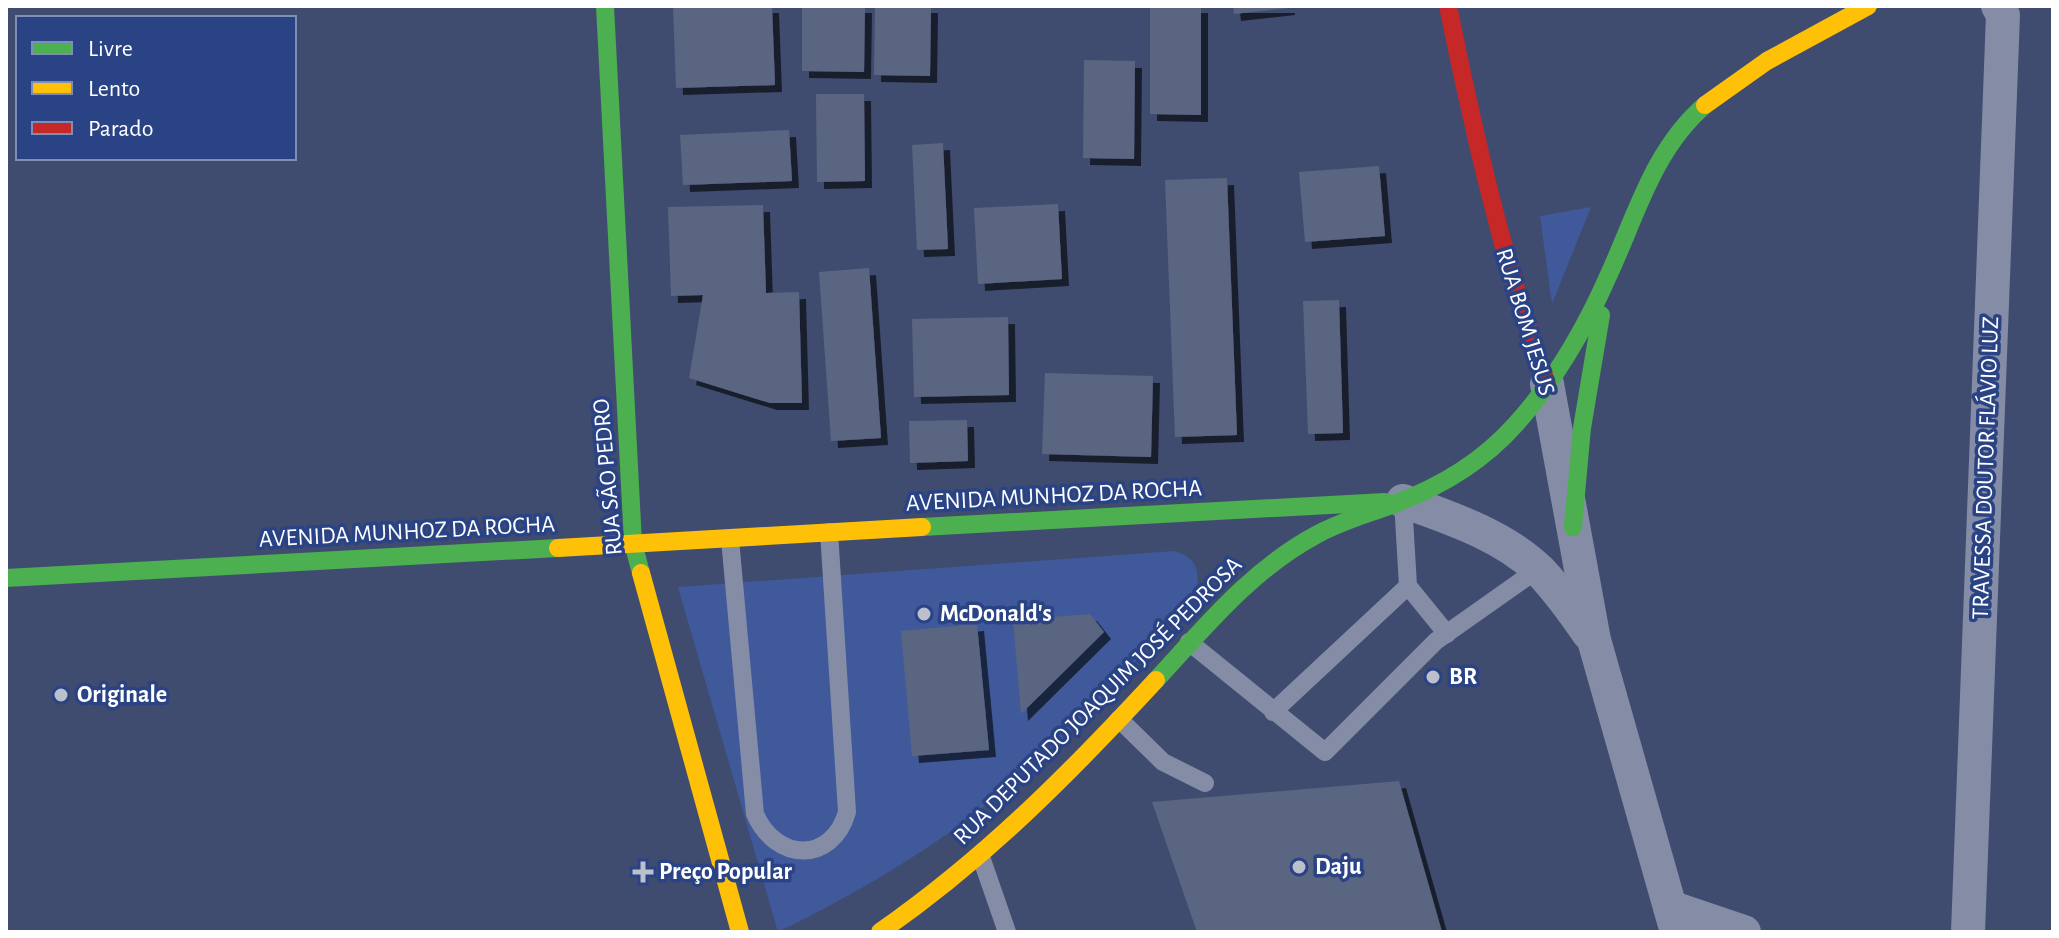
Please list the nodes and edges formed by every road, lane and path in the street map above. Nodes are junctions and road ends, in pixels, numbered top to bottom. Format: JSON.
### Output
{"nodes":[{"id":1,"x":605,"y":6,"type":"edge"},
{"id":2,"x":1448,"y":6,"type":"edge"},
{"id":3,"x":1868,"y":6,"type":"edge"},
{"id":4,"x":1998,"y":6,"type":"edge"},
{"id":5,"x":1608,"y":277,"type":"junction"},
{"id":6,"x":1547,"y":384,"type":"junction"},
{"id":7,"x":1403,"y":501,"type":"junction"},
{"id":8,"x":1573,"y":527,"type":"junction"},
{"id":9,"x":829,"y":532,"type":"junction"},
{"id":10,"x":730,"y":538,"type":"junction"},
{"id":11,"x":633,"y":543,"type":"junction"},
{"id":12,"x":170,"y":569,"type":"junction"},
{"id":13,"x":1538,"y":569,"type":"junction"},
{"id":14,"x":6,"y":578,"type":"edge"},
{"id":15,"x":1408,"y":586,"type":"junction"},
{"id":16,"x":36,"y":596,"type":"dead end"},
{"id":17,"x":1447,"y":634,"type":"junction"},
{"id":18,"x":1594,"y":640,"type":"junction"},
{"id":19,"x":1189,"y":642,"type":"junction"},
{"id":20,"x":1273,"y":712,"type":"junction"},
{"id":21,"x":1118,"y":718,"type":"junction"},
{"id":22,"x":1205,"y":783,"type":"dead end"},
{"id":23,"x":981,"y":857,"type":"junction"},
{"id":24,"x":1673,"y":920,"type":"edge"},
{"id":25,"x":883,"y":931,"type":"edge"},
{"id":26,"x":1004,"y":931,"type":"edge"},
{"id":27,"x":740,"y":932,"type":"edge"},
{"id":28,"x":1744,"y":932,"type":"edge"},
{"id":29,"x":1968,"y":932,"type":"edge"}],
"edges":[{"from":1,"to":11,"type":"main road","name":"RUA SÃO PEDRO"},
{"from":2,"to":6,"type":"main road","name":"RUA BOM JESUS"},
{"from":3,"to":5,"type":"main road","name":"AVENIDA MUNHOZ DA ROCHA"},
{"from":4,"to":29,"type":"street","name":"TRAVESSA DOUTOR FLÁVIO LUZ"},
{"from":5,"to":6,"type":"main road","name":"AVENIDA MUNHOZ DA ROCHA"},
{"from":5,"to":8,"type":"main road"},
{"from":6,"to":7,"type":"main road","name":"AVENIDA MUNHOZ DA ROCHA"},
{"from":6,"to":8,"type":"street","name":"RUA BOM JESUS"},
{"from":7,"to":9,"type":"main road","name":"AVENIDA MUNHOZ DA ROCHA"},
{"from":7,"to":13,"type":"street","name":"RUA BOM JESUS"},
{"from":7,"to":15,"type":"lane"},
{"from":7,"to":19,"type":"main road","name":"RUA DEPUTADO JOAQUIM JOSÉ PEDROSA"},
{"from":8,"to":18,"type":"street","name":"RUA BOM JESUS"},
{"from":9,"to":10,"type":"main road","name":"AVENIDA MUNHOZ DA ROCHA"},
{"from":9,"to":10,"type":"lane"},
{"from":10,"to":11,"type":"main road","name":"AVENIDA MUNHOZ DA ROCHA"},
{"from":11,"to":12,"type":"main road","name":"AVENIDA MUNHOZ DA ROCHA"},
{"from":11,"to":27,"type":"main road","name":"RUA SÃO PEDRO"},
{"from":12,"to":14,"type":"main road","name":"AVENIDA MUNHOZ DA ROCHA"},
{"from":12,"to":16,"type":"main road"},
{"from":13,"to":17,"type":"lane"},
{"from":13,"to":18,"type":"street","name":"RUA BOM JESUS"},
{"from":15,"to":17,"type":"lane"},
{"from":15,"to":20,"type":"lane"},
{"from":17,"to":20,"type":"lane"},
{"from":18,"to":24,"type":"street","name":"RUA BOM JESUS"},
{"from":19,"to":20,"type":"lane"},
{"from":19,"to":21,"type":"main road","name":"RUA DEPUTADO JOAQUIM JOSÉ PEDROSA"},
{"from":21,"to":22,"type":"lane"},
{"from":21,"to":23,"type":"main road","name":"RUA DEPUTADO JOAQUIM JOSÉ PEDROSA"},
{"from":23,"to":25,"type":"main road","name":"RUA DEPUTADO JOAQUIM JOSÉ PEDROSA"},
{"from":23,"to":26,"type":"lane"},
{"from":24,"to":28,"type":"street"}]}
